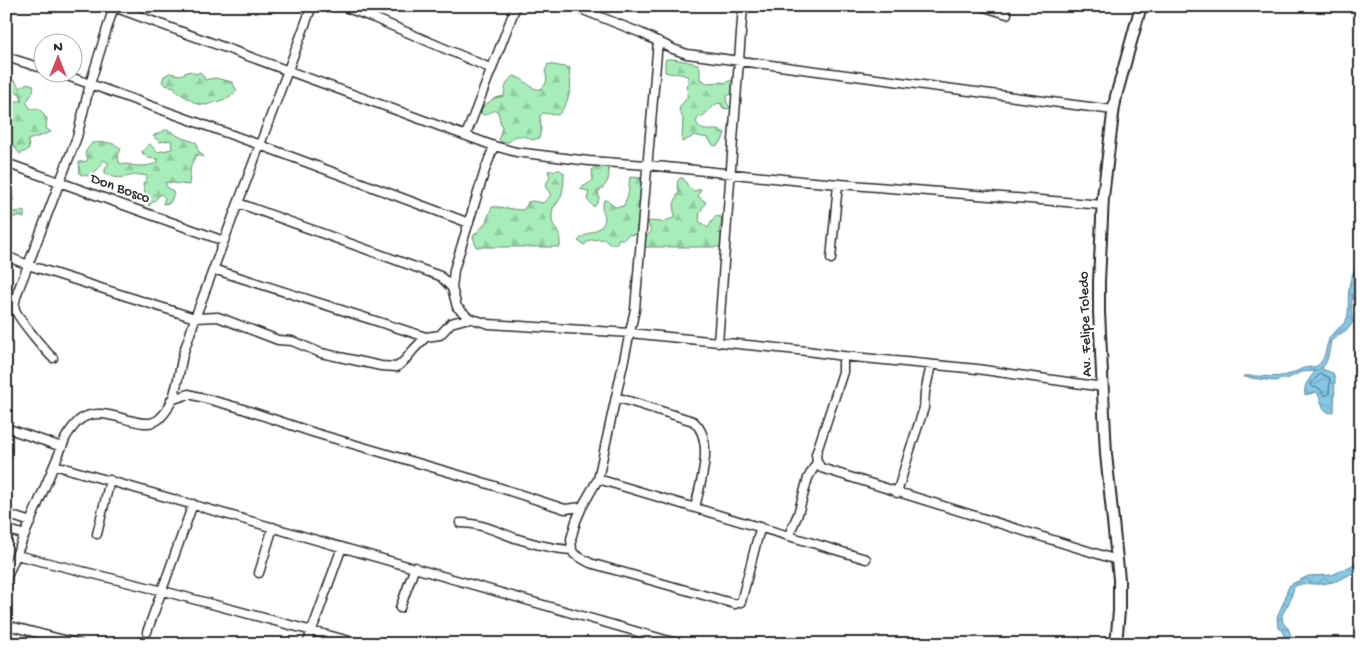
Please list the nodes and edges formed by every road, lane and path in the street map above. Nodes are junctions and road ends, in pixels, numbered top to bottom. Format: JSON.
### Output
{"nodes":[{"id":1,"x":312,"y":6,"type":"edge"},
{"id":2,"x":342,"y":6,"type":"edge"},
{"id":3,"x":516,"y":6,"type":"edge"},
{"id":4,"x":573,"y":6,"type":"edge"},
{"id":5,"x":743,"y":6,"type":"edge"},
{"id":6,"x":981,"y":6,"type":"edge"},
{"id":7,"x":1141,"y":6,"type":"edge"},
{"id":8,"x":113,"y":7,"type":"edge"},
{"id":9,"x":1007,"y":14,"type":"dead end"},
{"id":10,"x":658,"y":41,"type":"junction"},
{"id":11,"x":6,"y":57,"type":"edge"},
{"id":12,"x":739,"y":61,"type":"junction"},
{"id":13,"x":32,"y":65,"type":"edge"},
{"id":14,"x":492,"y":69,"type":"junction"},
{"id":15,"x":288,"y":70,"type":"junction"},
{"id":16,"x":82,"y":81,"type":"edge"},
{"id":17,"x":90,"y":84,"type":"junction"},
{"id":18,"x":1113,"y":110,"type":"junction"},
{"id":19,"x":466,"y":135,"type":"junction"},
{"id":20,"x":260,"y":145,"type":"junction"},
{"id":21,"x":494,"y":146,"type":"junction"},
{"id":22,"x":6,"y":163,"type":"edge"},
{"id":23,"x":647,"y":165,"type":"junction"},
{"id":24,"x":730,"y":173,"type":"junction"},
{"id":25,"x":60,"y":182,"type":"junction"},
{"id":26,"x":838,"y":184,"type":"junction"},
{"id":27,"x":238,"y":203,"type":"junction"},
{"id":28,"x":1103,"y":205,"type":"junction"},
{"id":29,"x":469,"y":223,"type":"junction"},
{"id":30,"x":224,"y":242,"type":"junction"},
{"id":31,"x":6,"y":256,"type":"edge"},
{"id":32,"x":831,"y":259,"type":"dead end"},
{"id":33,"x":28,"y":265,"type":"junction"},
{"id":34,"x":213,"y":269,"type":"junction"},
{"id":35,"x":452,"y":288,"type":"junction"},
{"id":36,"x":195,"y":318,"type":"junction"},
{"id":37,"x":469,"y":318,"type":"junction"},
{"id":38,"x":630,"y":333,"type":"junction"},
{"id":39,"x":426,"y":337,"type":"junction"},
{"id":40,"x":718,"y":342,"type":"junction"},
{"id":41,"x":843,"y":356,"type":"junction"},
{"id":42,"x":54,"y":358,"type":"dead end"},
{"id":43,"x":931,"y":365,"type":"junction"},
{"id":44,"x":180,"y":376,"type":"junction"},
{"id":45,"x":1103,"y":387,"type":"junction"},
{"id":46,"x":189,"y":394,"type":"junction"},
{"id":47,"x":616,"y":397,"type":"junction"},
{"id":48,"x":171,"y":400,"type":"junction"},
{"id":49,"x":6,"y":428,"type":"edge"},
{"id":50,"x":62,"y":447,"type":"junction"},
{"id":51,"x":816,"y":462,"type":"junction"},
{"id":52,"x":54,"y":465,"type":"junction"},
{"id":53,"x":598,"y":479,"type":"junction"},
{"id":54,"x":110,"y":480,"type":"junction"},
{"id":55,"x":897,"y":493,"type":"junction"},
{"id":56,"x":193,"y":504,"type":"junction"},
{"id":57,"x":582,"y":507,"type":"junction"},
{"id":58,"x":695,"y":508,"type":"junction"},
{"id":59,"x":565,"y":509,"type":"junction"},
{"id":60,"x":6,"y":514,"type":"edge"},
{"id":61,"x":576,"y":521,"type":"junction"},
{"id":62,"x":31,"y":522,"type":"junction"},
{"id":63,"x":460,"y":523,"type":"dead end"},
{"id":64,"x":273,"y":527,"type":"junction"},
{"id":65,"x":761,"y":527,"type":"junction"},
{"id":66,"x":6,"y":529,"type":"edge"},
{"id":67,"x":97,"y":534,"type":"dead end"},
{"id":68,"x":25,"y":535,"type":"junction"},
{"id":69,"x":789,"y":535,"type":"junction"},
{"id":70,"x":342,"y":547,"type":"junction"},
{"id":71,"x":572,"y":550,"type":"junction"},
{"id":72,"x":16,"y":555,"type":"junction"},
{"id":73,"x":866,"y":558,"type":"dead end"},
{"id":74,"x":1117,"y":560,"type":"junction"},
{"id":75,"x":415,"y":567,"type":"junction"},
{"id":76,"x":259,"y":574,"type":"dead end"},
{"id":77,"x":6,"y":579,"type":"edge"},
{"id":78,"x":163,"y":591,"type":"junction"},
{"id":79,"x":400,"y":608,"type":"dead end"},
{"id":80,"x":6,"y":625,"type":"edge"},
{"id":81,"x":312,"y":630,"type":"junction"},
{"id":82,"x":148,"y":632,"type":"dead end"},
{"id":83,"x":80,"y":644,"type":"edge"},
{"id":84,"x":307,"y":644,"type":"edge"},
{"id":85,"x":362,"y":644,"type":"edge"},
{"id":86,"x":680,"y":644,"type":"edge"},
{"id":87,"x":1116,"y":644,"type":"edge"}],
"edges":[{"from":1,"to":15,"type":"street"},
{"from":2,"to":14,"type":"street"},
{"from":3,"to":14,"type":"street"},
{"from":4,"to":10,"type":"street"},
{"from":5,"to":12,"type":"street"},
{"from":6,"to":9,"type":"street"},
{"from":7,"to":18,"type":"main road","name":"Av. Felipe Toledo"},
{"from":8,"to":15,"type":"street"},
{"from":8,"to":17,"type":"street"},
{"from":10,"to":12,"type":"street"},
{"from":10,"to":23,"type":"street"},
{"from":11,"to":13,"type":"street"},
{"from":12,"to":18,"type":"street"},
{"from":12,"to":24,"type":"street"},
{"from":14,"to":19,"type":"street"},
{"from":15,"to":19,"type":"street"},
{"from":15,"to":20,"type":"street"},
{"from":16,"to":17,"type":"street"},
{"from":17,"to":20,"type":"street"},
{"from":17,"to":25,"type":"street"},
{"from":18,"to":28,"type":"main road","name":"Av. Felipe Toledo"},
{"from":19,"to":21,"type":"street"},
{"from":20,"to":27,"type":"street"},
{"from":20,"to":29,"type":"street"},
{"from":21,"to":23,"type":"street"},
{"from":21,"to":29,"type":"street"},
{"from":22,"to":25,"type":"street","name":"Don Bosco"},
{"from":23,"to":24,"type":"street"},
{"from":23,"to":38,"type":"street"},
{"from":24,"to":26,"type":"street"},
{"from":24,"to":40,"type":"street"},
{"from":25,"to":30,"type":"street","name":"Don Bosco"},
{"from":25,"to":33,"type":"street"},
{"from":26,"to":28,"type":"street"},
{"from":26,"to":32,"type":"street"},
{"from":27,"to":30,"type":"street"},
{"from":27,"to":35,"type":"street"},
{"from":28,"to":45,"type":"main road","name":"Av. Felipe Toledo"},
{"from":29,"to":35,"type":"street"},
{"from":30,"to":34,"type":"street"},
{"from":31,"to":33,"type":"street"},
{"from":33,"to":36,"type":"street"},
{"from":33,"to":42,"type":"street"},
{"from":34,"to":36,"type":"street"},
{"from":34,"to":39,"type":"street"},
{"from":35,"to":37,"type":"street"},
{"from":36,"to":39,"type":"street"},
{"from":36,"to":44,"type":"street"},
{"from":37,"to":38,"type":"street"},
{"from":37,"to":39,"type":"street"},
{"from":38,"to":40,"type":"street"},
{"from":38,"to":47,"type":"street"},
{"from":40,"to":41,"type":"street"},
{"from":41,"to":43,"type":"street"},
{"from":41,"to":51,"type":"street"},
{"from":43,"to":45,"type":"street"},
{"from":43,"to":55,"type":"street"},
{"from":44,"to":46,"type":"street"},
{"from":44,"to":48,"type":"street"},
{"from":45,"to":74,"type":"main road","name":"Av. Felipe Toledo"},
{"from":46,"to":48,"type":"street"},
{"from":46,"to":59,"type":"street"},
{"from":47,"to":53,"type":"street"},
{"from":47,"to":58,"type":"street"},
{"from":48,"to":50,"type":"street"},
{"from":49,"to":50,"type":"street"},
{"from":50,"to":52,"type":"street"},
{"from":51,"to":55,"type":"street"},
{"from":51,"to":69,"type":"street"},
{"from":52,"to":54,"type":"street"},
{"from":52,"to":62,"type":"street"},
{"from":53,"to":57,"type":"street"},
{"from":53,"to":58,"type":"street"},
{"from":54,"to":56,"type":"street"},
{"from":54,"to":67,"type":"street"},
{"from":55,"to":74,"type":"street"},
{"from":56,"to":64,"type":"street"},
{"from":56,"to":78,"type":"street"},
{"from":57,"to":59,"type":"street"},
{"from":57,"to":61,"type":"street"},
{"from":58,"to":65,"type":"street"},
{"from":59,"to":61,"type":"street"},
{"from":60,"to":62,"type":"street"},
{"from":61,"to":71,"type":"street"},
{"from":62,"to":68,"type":"street"},
{"from":63,"to":71,"type":"street"},
{"from":64,"to":70,"type":"street"},
{"from":64,"to":76,"type":"street"},
{"from":65,"to":69,"type":"street"},
{"from":65,"to":71,"type":"street"},
{"from":66,"to":68,"type":"street"},
{"from":68,"to":72,"type":"street"},
{"from":69,"to":73,"type":"street"},
{"from":70,"to":75,"type":"street"},
{"from":70,"to":81,"type":"street"},
{"from":72,"to":77,"type":"street"},
{"from":72,"to":78,"type":"street"},
{"from":74,"to":87,"type":"main road","name":"Av. Felipe Toledo"},
{"from":75,"to":79,"type":"street"},
{"from":75,"to":86,"type":"street"},
{"from":78,"to":81,"type":"street"},
{"from":78,"to":82,"type":"street"},
{"from":80,"to":83,"type":"street"},
{"from":81,"to":84,"type":"street"},
{"from":81,"to":85,"type":"street"}]}
